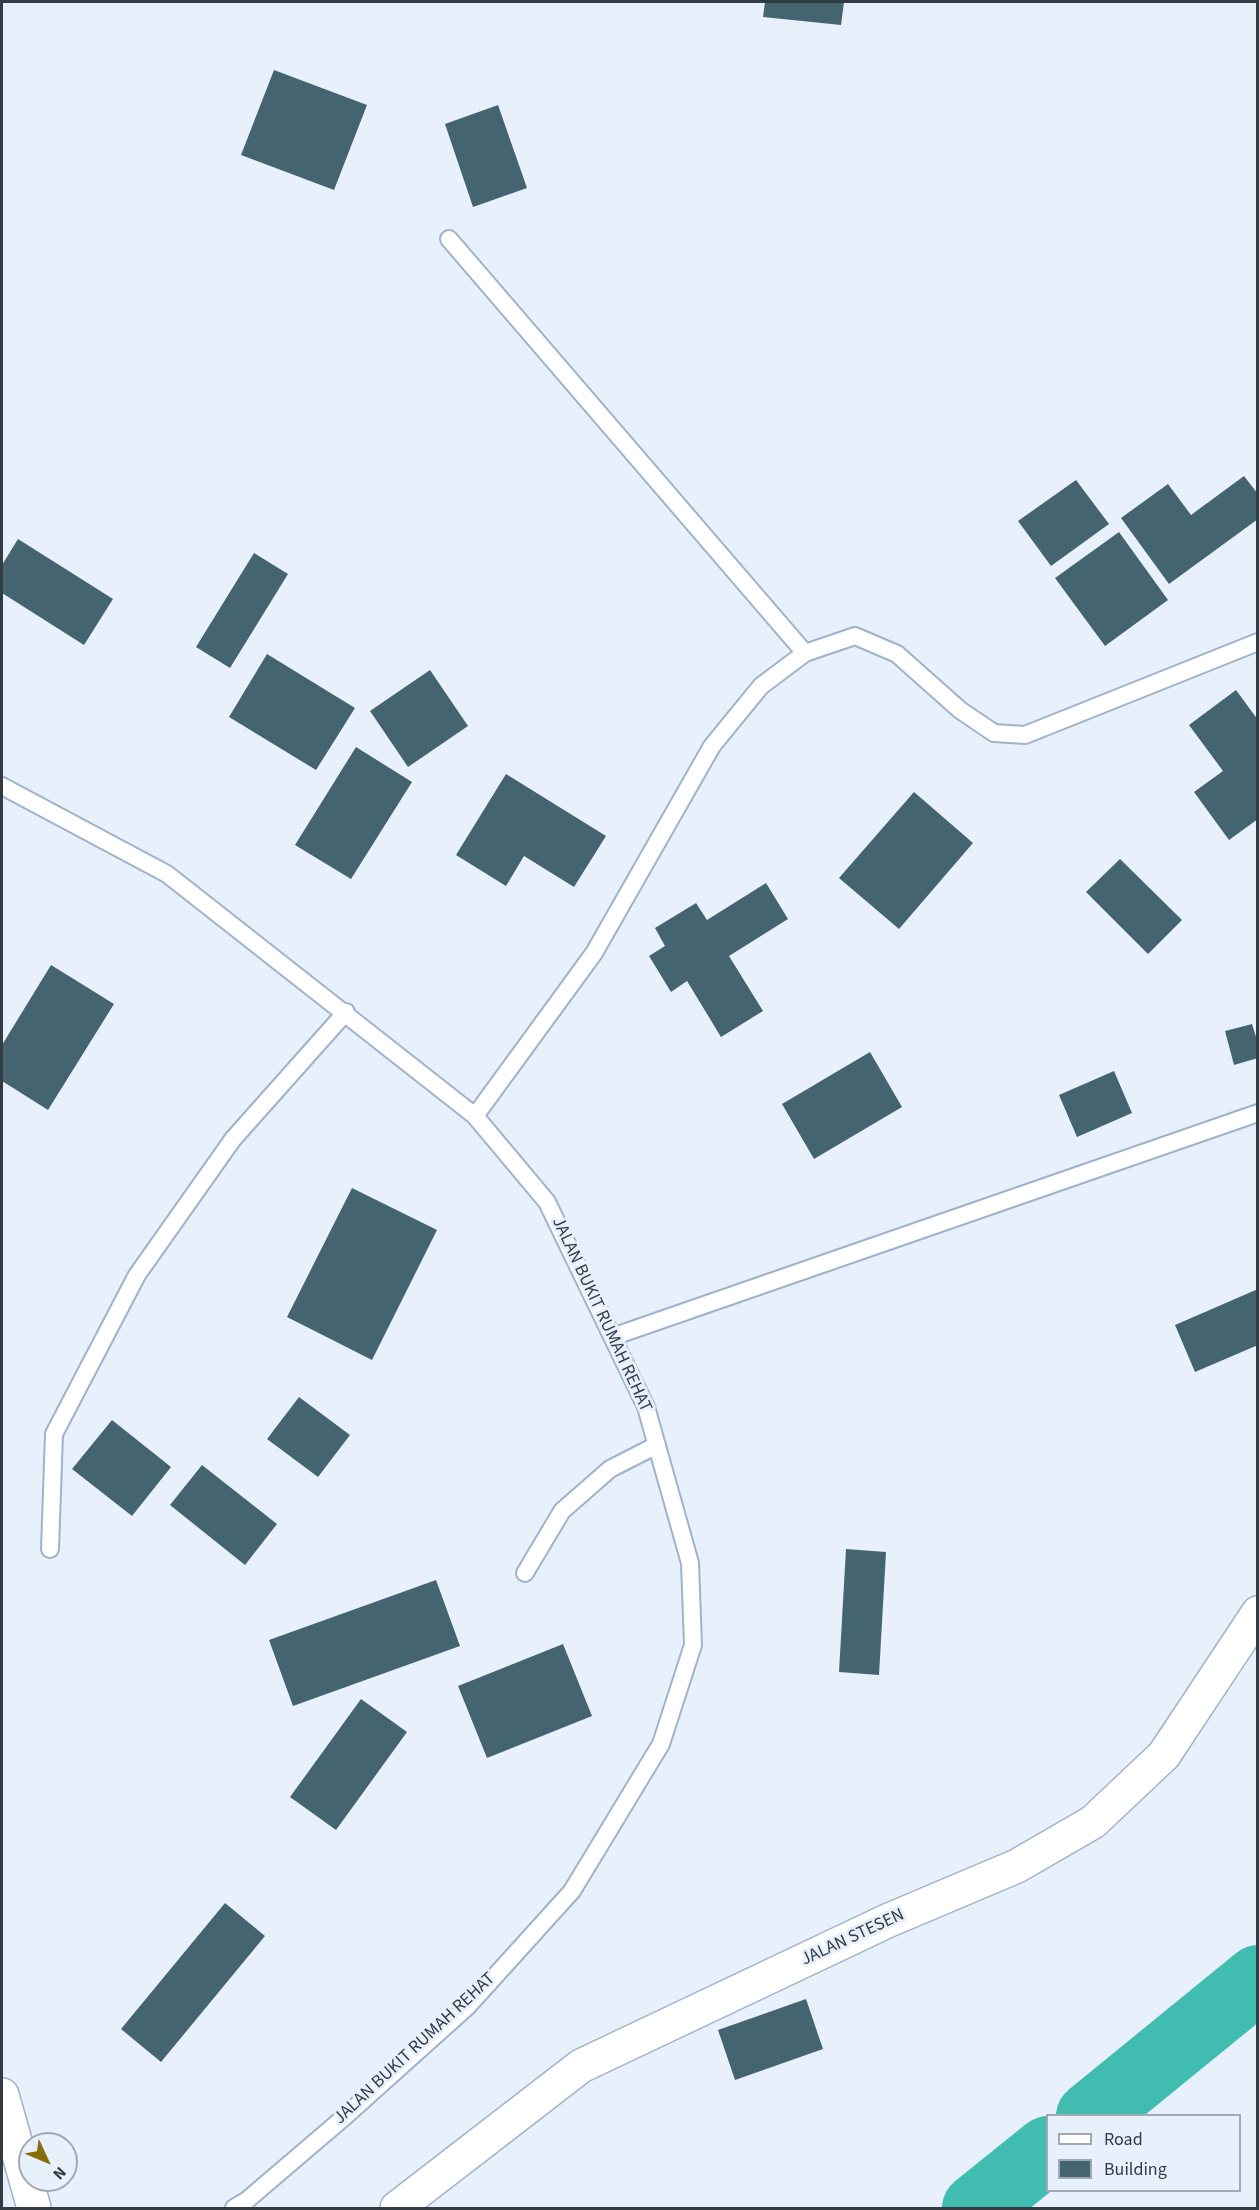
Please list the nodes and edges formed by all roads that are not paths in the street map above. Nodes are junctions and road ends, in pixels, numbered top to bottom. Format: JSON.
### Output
{"nodes":[{"id":1,"x":448,"y":239,"type":"dead end"},
{"id":2,"x":1257,"y":642,"type":"edge"},
{"id":3,"x":805,"y":653,"type":"junction"},
{"id":4,"x":2,"y":786,"type":"edge"},
{"id":5,"x":346,"y":1012,"type":"junction"},
{"id":6,"x":1257,"y":1113,"type":"edge"},
{"id":7,"x":475,"y":1116,"type":"junction"},
{"id":8,"x":612,"y":1337,"type":"junction"},
{"id":9,"x":657,"y":1445,"type":"junction"},
{"id":10,"x":50,"y":1549,"type":"dead end"},
{"id":11,"x":525,"y":1573,"type":"dead end"},
{"id":12,"x":1257,"y":1613,"type":"edge"},
{"id":13,"x":2,"y":2095,"type":"edge"},
{"id":14,"x":34,"y":2208,"type":"edge"},
{"id":15,"x":234,"y":2208,"type":"edge"},
{"id":16,"x":397,"y":2208,"type":"edge"}],
"edges":[{"from":1,"to":3,"type":"lane"},
{"from":2,"to":3,"type":"lane"},
{"from":3,"to":7,"type":"lane"},
{"from":4,"to":5,"type":"lane","name":"JALAN BUKIT RUMAH REHAT"},
{"from":5,"to":7,"type":"lane","name":"JALAN BUKIT RUMAH REHAT"},
{"from":5,"to":10,"type":"lane"},
{"from":6,"to":8,"type":"lane"},
{"from":7,"to":8,"type":"lane","name":"JALAN BUKIT RUMAH REHAT"},
{"from":8,"to":9,"type":"lane","name":"JALAN BUKIT RUMAH REHAT"},
{"from":9,"to":11,"type":"lane"},
{"from":9,"to":15,"type":"lane","name":"JALAN BUKIT RUMAH REHAT"},
{"from":12,"to":16,"type":"main road","name":"JALAN STESEN"},
{"from":13,"to":14,"type":"main road"}]}
